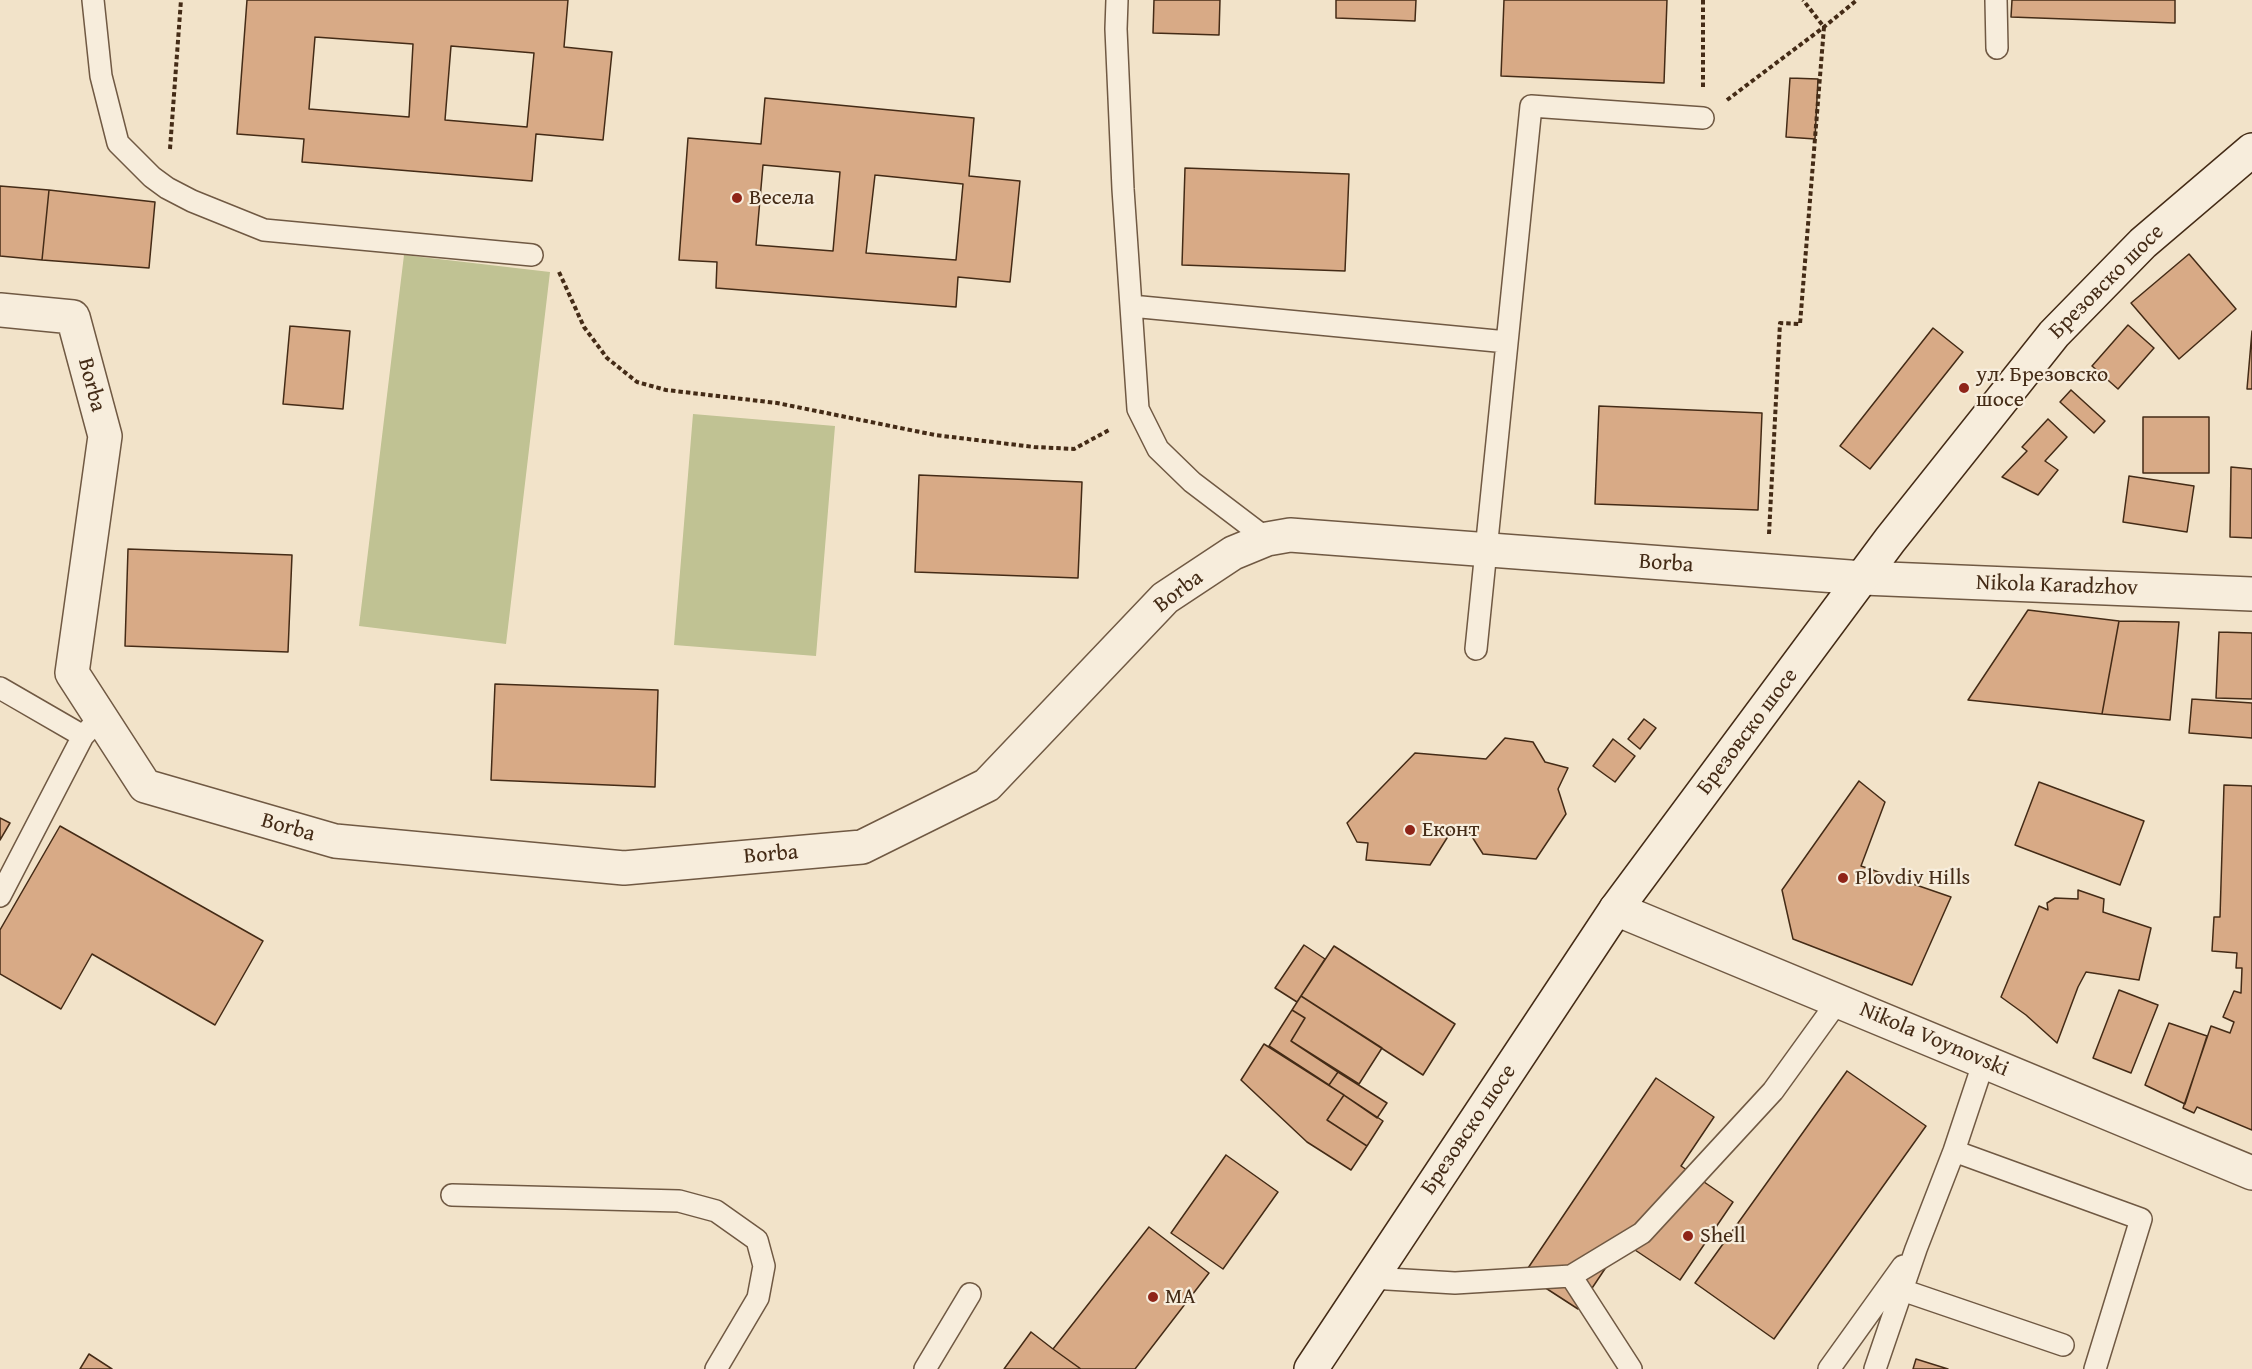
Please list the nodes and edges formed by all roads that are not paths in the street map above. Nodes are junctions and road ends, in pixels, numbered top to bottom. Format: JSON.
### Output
{"nodes":[{"id":1,"x":93,"y":0,"type":"edge"},
{"id":2,"x":1117,"y":0,"type":"edge"},
{"id":3,"x":1996,"y":0,"type":"edge"},
{"id":4,"x":1997,"y":48,"type":"dead end"},
{"id":5,"x":1703,"y":118,"type":"road end"},
{"id":6,"x":2252,"y":150,"type":"edge"},
{"id":7,"x":532,"y":255,"type":"road end"},
{"id":8,"x":1131,"y":306,"type":"junction"},
{"id":9,"x":0,"y":310,"type":"edge"},
{"id":10,"x":1507,"y":342,"type":"junction"},
{"id":11,"x":1268,"y":539,"type":"junction"},
{"id":12,"x":1487,"y":551,"type":"junction"},
{"id":13,"x":1863,"y":579,"type":"junction"},
{"id":14,"x":2252,"y":594,"type":"edge"},
{"id":15,"x":1476,"y":649,"type":"dead end"},
{"id":16,"x":0,"y":688,"type":"edge"},
{"id":17,"x":92,"y":727,"type":"junction"},
{"id":18,"x":0,"y":896,"type":"edge"},
{"id":19,"x":1616,"y":909,"type":"junction"},
{"id":20,"x":1838,"y":1000,"type":"junction"},
{"id":21,"x":1984,"y":1061,"type":"junction"},
{"id":22,"x":1954,"y":1151,"type":"junction"},
{"id":23,"x":2252,"y":1173,"type":"edge"},
{"id":24,"x":452,"y":1195,"type":"dead end"},
{"id":25,"x":1916,"y":1249,"type":"junction"},
{"id":26,"x":1571,"y":1276,"type":"junction"},
{"id":27,"x":1371,"y":1278,"type":"junction"},
{"id":28,"x":1902,"y":1290,"type":"junction"},
{"id":29,"x":970,"y":1294,"type":"dead end"},
{"id":30,"x":2063,"y":1345,"type":"dead end"},
{"id":31,"x":716,"y":1369,"type":"edge"},
{"id":32,"x":925,"y":1369,"type":"edge"},
{"id":33,"x":1311,"y":1369,"type":"edge"},
{"id":34,"x":1631,"y":1369,"type":"edge"},
{"id":35,"x":1829,"y":1369,"type":"edge"},
{"id":36,"x":1875,"y":1369,"type":"edge"},
{"id":37,"x":2095,"y":1369,"type":"edge"}],
"edges":[{"from":1,"to":7,"type":"lane"},
{"from":2,"to":8,"type":"lane"},
{"from":3,"to":4,"type":"lane"},
{"from":5,"to":10,"type":"lane"},
{"from":6,"to":13,"type":"street","name":"Брезовско шосе"},
{"from":8,"to":10,"type":"lane"},
{"from":8,"to":11,"type":"lane"},
{"from":9,"to":17,"type":"street","name":"Borba"},
{"from":10,"to":12,"type":"lane"},
{"from":11,"to":12,"type":"street","name":"Borba"},
{"from":11,"to":17,"type":"street","name":"Borba"},
{"from":12,"to":13,"type":"street","name":"Borba"},
{"from":12,"to":15,"type":"lane"},
{"from":13,"to":14,"type":"street","name":"Nikola Karadzhov"},
{"from":13,"to":19,"type":"street","name":"Брезовско шосе"},
{"from":16,"to":17,"type":"lane"},
{"from":17,"to":18,"type":"lane"},
{"from":19,"to":20,"type":"street","name":"Nikola Voynovski"},
{"from":19,"to":27,"type":"street","name":"Брезовско шосе"},
{"from":20,"to":21,"type":"street","name":"Nikola Voynovski"},
{"from":20,"to":26,"type":"lane"},
{"from":21,"to":22,"type":"lane"},
{"from":21,"to":23,"type":"street","name":"Nikola Voynovski"},
{"from":22,"to":25,"type":"lane"},
{"from":22,"to":37,"type":"lane"},
{"from":24,"to":31,"type":"lane"},
{"from":25,"to":28,"type":"lane"},
{"from":25,"to":35,"type":"lane"},
{"from":26,"to":27,"type":"lane"},
{"from":26,"to":34,"type":"lane"},
{"from":27,"to":33,"type":"street","name":"Брезовско шосе"},
{"from":28,"to":30,"type":"lane"},
{"from":28,"to":36,"type":"lane"},
{"from":29,"to":32,"type":"lane"}]}
